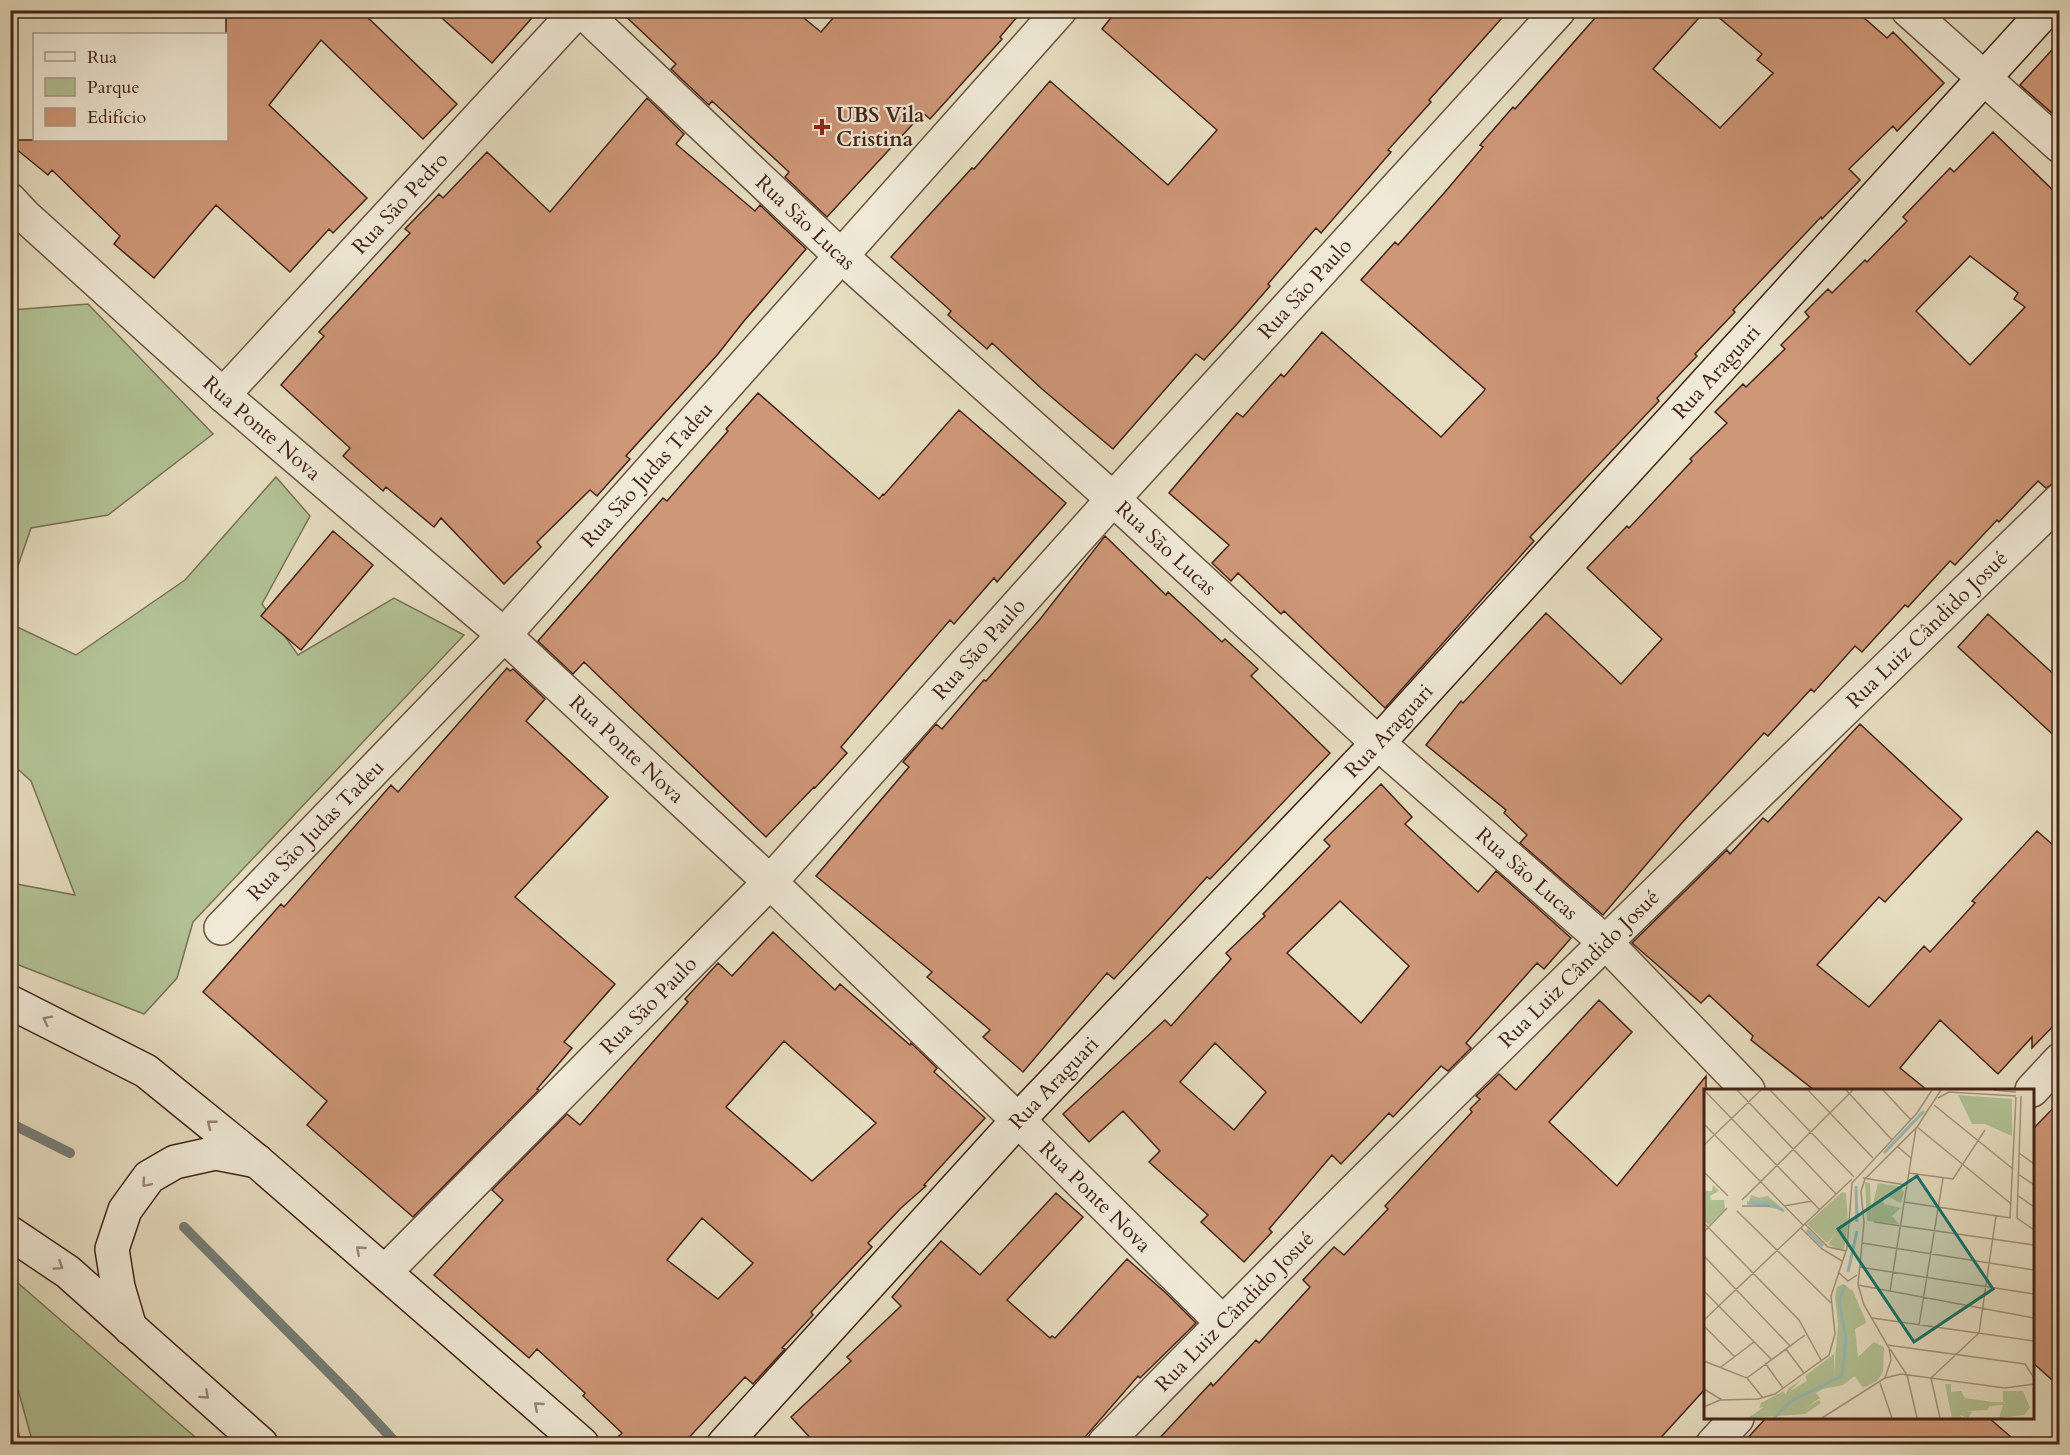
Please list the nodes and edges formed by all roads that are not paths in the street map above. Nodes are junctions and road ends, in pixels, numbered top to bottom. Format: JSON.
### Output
{"nodes":[{"id":1,"x":580,"y":10,"type":"edge"},
{"id":2,"x":1060,"y":10,"type":"edge"},
{"id":3,"x":1559,"y":10,"type":"edge"},
{"id":4,"x":1908,"y":10,"type":"edge"},
{"id":5,"x":2046,"y":10,"type":"edge"},
{"id":6,"x":1983,"y":79,"type":"junction"},
{"id":7,"x":2060,"y":146,"type":"edge"},
{"id":8,"x":15,"y":216,"type":"edge"},
{"id":9,"x":841,"y":256,"type":"junction"},
{"id":10,"x":223,"y":395,"type":"junction"},
{"id":11,"x":1113,"y":499,"type":"junction"},
{"id":12,"x":2060,"y":500,"type":"edge"},
{"id":13,"x":504,"y":635,"type":"junction"},
{"id":14,"x":1378,"y":743,"type":"junction"},
{"id":15,"x":770,"y":882,"type":"junction"},
{"id":16,"x":221,"y":928,"type":"dead end"},
{"id":17,"x":1605,"y":942,"type":"junction"},
{"id":18,"x":10,"y":1002,"type":"edge"},
{"id":19,"x":2060,"y":1060,"type":"edge"},
{"id":20,"x":1747,"y":1089,"type":"edge"},
{"id":21,"x":2033,"y":1089,"type":"edge"},
{"id":22,"x":1017,"y":1120,"type":"junction"},
{"id":23,"x":258,"y":1162,"type":"junction"},
{"id":24,"x":10,"y":1233,"type":"edge"},
{"id":25,"x":385,"y":1272,"type":"junction"},
{"id":26,"x":1222,"y":1323,"type":"junction"},
{"id":27,"x":130,"y":1328,"type":"junction"},
{"id":28,"x":1736,"y":1419,"type":"edge"},
{"id":29,"x":261,"y":1444,"type":"edge"},
{"id":30,"x":582,"y":1444,"type":"edge"},
{"id":31,"x":724,"y":1444,"type":"edge"},
{"id":32,"x":1104,"y":1444,"type":"edge"},
{"id":33,"x":1713,"y":1444,"type":"edge"}],
"edges":[{"from":1,"to":9,"type":"street","name":"Rua São Lucas"},
{"from":1,"to":10,"type":"street","name":"Rua São Pedro"},
{"from":2,"to":9,"type":"street","name":"Rua São Judas Tadeu"},
{"from":3,"to":11,"type":"street","name":"Rua São Paulo"},
{"from":4,"to":6,"type":"street"},
{"from":5,"to":6,"type":"street","name":"Rua Araguari"},
{"from":6,"to":7,"type":"street"},
{"from":6,"to":14,"type":"street","name":"Rua Araguari"},
{"from":8,"to":10,"type":"street","name":"Rua Ponte Nova"},
{"from":9,"to":11,"type":"street","name":"Rua São Lucas"},
{"from":9,"to":13,"type":"street","name":"Rua São Judas Tadeu"},
{"from":10,"to":13,"type":"street","name":"Rua Ponte Nova"},
{"from":11,"to":14,"type":"street","name":"Rua São Lucas"},
{"from":11,"to":15,"type":"street","name":"Rua São Paulo"},
{"from":12,"to":17,"type":"street","name":"Rua Luiz Cândido Josué"},
{"from":13,"to":15,"type":"street","name":"Rua Ponte Nova"},
{"from":13,"to":16,"type":"street","name":"Rua São Judas Tadeu"},
{"from":14,"to":17,"type":"street","name":"Rua São Lucas"},
{"from":14,"to":22,"type":"street","name":"Rua Araguari"},
{"from":15,"to":22,"type":"street","name":"Rua Ponte Nova"},
{"from":15,"to":25,"type":"street","name":"Rua São Paulo"},
{"from":17,"to":20,"type":"street","name":"Rua São Lucas"},
{"from":17,"to":26,"type":"street","name":"Rua Luiz Cândido Josué"},
{"from":23,"to":18,"type":"street","one_way":true},
{"from":19,"to":21,"type":"street"},
{"from":22,"to":26,"type":"street","name":"Rua Ponte Nova"},
{"from":22,"to":31,"type":"street","name":"Rua Araguari"},
{"from":25,"to":23,"type":"street","one_way":true},
{"from":23,"to":27,"type":"street","one_way":true},
{"from":24,"to":27,"type":"street","one_way":true},
{"from":30,"to":25,"type":"street","one_way":true},
{"from":26,"to":32,"type":"street","name":"Rua Luiz Cândido Josué"},
{"from":27,"to":29,"type":"street","one_way":true},
{"from":28,"to":33,"type":"street"}]}
